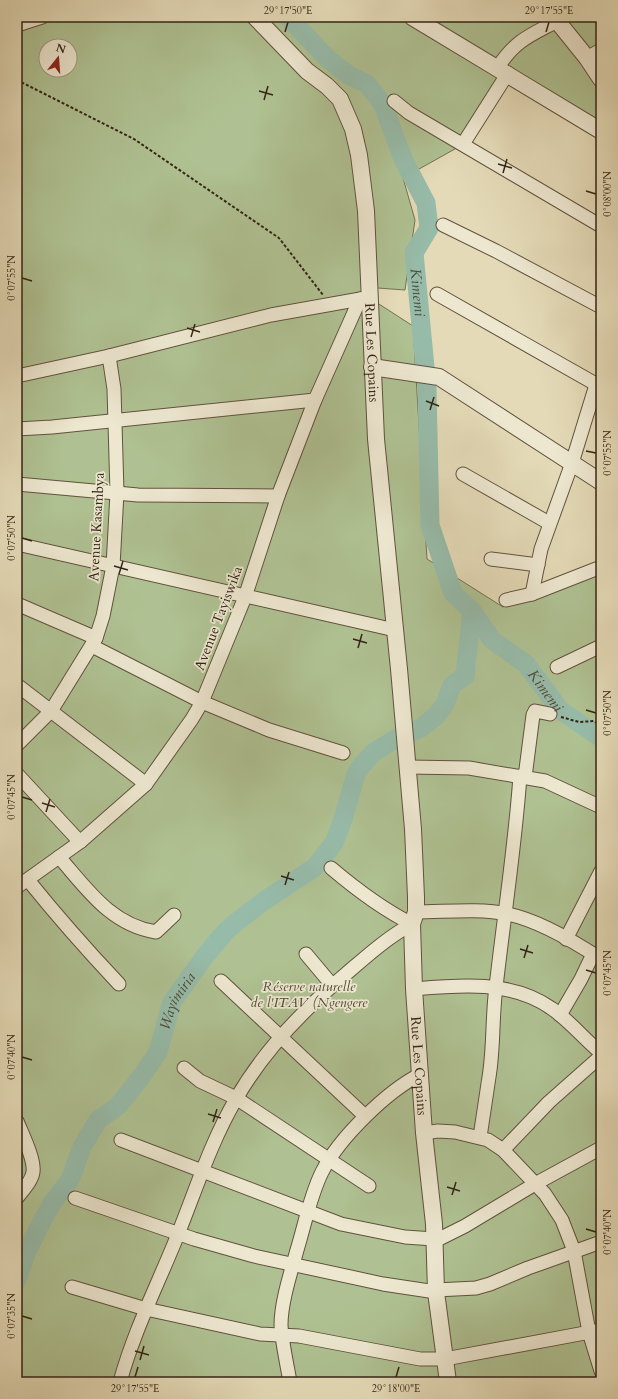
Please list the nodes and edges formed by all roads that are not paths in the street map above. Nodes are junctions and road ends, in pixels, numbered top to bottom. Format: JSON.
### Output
{"nodes":[{"id":1,"x":42,"y":17,"type":"edge"},
{"id":2,"x":255,"y":17,"type":"edge"},
{"id":3,"x":412,"y":17,"type":"edge"},
{"id":4,"x":556,"y":19,"type":"edge"},
{"id":5,"x":17,"y":25,"type":"edge"},
{"id":6,"x":601,"y":50,"type":"edge"},
{"id":7,"x":587,"y":58,"type":"junction"},
{"id":8,"x":503,"y":70,"type":"junction"},
{"id":9,"x":601,"y":79,"type":"edge"},
{"id":10,"x":394,"y":101,"type":"dead end"},
{"id":11,"x":601,"y":131,"type":"edge"},
{"id":12,"x":463,"y":144,"type":"junction"},
{"id":13,"x":443,"y":225,"type":"dead end"},
{"id":14,"x":601,"y":226,"type":"edge"},
{"id":15,"x":437,"y":294,"type":"dead end"},
{"id":16,"x":365,"y":298,"type":"junction"},
{"id":17,"x":601,"y":307,"type":"edge"},
{"id":18,"x":109,"y":356,"type":"junction"},
{"id":19,"x":372,"y":367,"type":"junction"},
{"id":20,"x":17,"y":376,"type":"edge"},
{"id":21,"x":598,"y":386,"type":"edge"},
{"id":22,"x":315,"y":400,"type":"junction"},
{"id":23,"x":115,"y":420,"type":"junction"},
{"id":24,"x":17,"y":429,"type":"edge"},
{"id":25,"x":572,"y":463,"type":"junction"},
{"id":26,"x":463,"y":474,"type":"dead end"},
{"id":27,"x":601,"y":482,"type":"edge"},
{"id":28,"x":17,"y":484,"type":"edge"},
{"id":29,"x":117,"y":493,"type":"junction"},
{"id":30,"x":278,"y":496,"type":"junction"},
{"id":31,"x":549,"y":523,"type":"junction"},
{"id":32,"x":17,"y":544,"type":"edge"},
{"id":33,"x":491,"y":560,"type":"dead end"},
{"id":34,"x":538,"y":565,"type":"junction"},
{"id":35,"x":113,"y":566,"type":"junction"},
{"id":36,"x":601,"y":567,"type":"edge"},
{"id":37,"x":532,"y":594,"type":"junction"},
{"id":38,"x":245,"y":597,"type":"junction"},
{"id":39,"x":506,"y":600,"type":"dead end"},
{"id":40,"x":17,"y":604,"type":"edge"},
{"id":41,"x":395,"y":630,"type":"junction"},
{"id":42,"x":94,"y":642,"type":"junction"},
{"id":43,"x":601,"y":646,"type":"edge"},
{"id":44,"x":557,"y":667,"type":"dead end"},
{"id":45,"x":17,"y":685,"type":"edge"},
{"id":46,"x":202,"y":702,"type":"junction"},
{"id":47,"x":51,"y":711,"type":"junction"},
{"id":48,"x":550,"y":714,"type":"road end"},
{"id":49,"x":17,"y":744,"type":"edge"},
{"id":50,"x":343,"y":753,"type":"dead end"},
{"id":51,"x":408,"y":767,"type":"junction"},
{"id":52,"x":17,"y":774,"type":"edge"},
{"id":53,"x":523,"y":777,"type":"junction"},
{"id":54,"x":146,"y":784,"type":"junction"},
{"id":55,"x":601,"y":808,"type":"edge"},
{"id":56,"x":80,"y":842,"type":"junction"},
{"id":57,"x":59,"y":857,"type":"junction"},
{"id":58,"x":331,"y":868,"type":"dead end"},
{"id":59,"x":601,"y":871,"type":"edge"},
{"id":60,"x":22,"y":884,"type":"edge"},
{"id":61,"x":506,"y":914,"type":"junction"},
{"id":62,"x":174,"y":915,"type":"dead end"},
{"id":63,"x":414,"y":918,"type":"junction"},
{"id":64,"x":566,"y":939,"type":"junction"},
{"id":65,"x":306,"y":954,"type":"dead end"},
{"id":66,"x":597,"y":957,"type":"edge"},
{"id":67,"x":221,"y":981,"type":"dead end"},
{"id":68,"x":119,"y":984,"type":"dead end"},
{"id":69,"x":332,"y":985,"type":"junction"},
{"id":70,"x":496,"y":988,"type":"junction"},
{"id":71,"x":414,"y":989,"type":"junction"},
{"id":72,"x":560,"y":1015,"type":"junction"},
{"id":73,"x":280,"y":1036,"type":"junction"},
{"id":74,"x":601,"y":1054,"type":"edge"},
{"id":75,"x":184,"y":1068,"type":"dead end"},
{"id":76,"x":420,"y":1074,"type":"junction"},
{"id":77,"x":236,"y":1098,"type":"junction"},
{"id":78,"x":365,"y":1116,"type":"junction"},
{"id":79,"x":17,"y":1122,"type":"edge"},
{"id":80,"x":424,"y":1133,"type":"junction"},
{"id":81,"x":480,"y":1137,"type":"junction"},
{"id":82,"x":122,"y":1140,"type":"dead end"},
{"id":83,"x":601,"y":1148,"type":"edge"},
{"id":84,"x":503,"y":1150,"type":"junction"},
{"id":85,"x":329,"y":1160,"type":"junction"},
{"id":86,"x":202,"y":1170,"type":"junction"},
{"id":87,"x":535,"y":1184,"type":"junction"},
{"id":88,"x":369,"y":1186,"type":"dead end"},
{"id":89,"x":17,"y":1198,"type":"edge"},
{"id":90,"x":75,"y":1198,"type":"dead end"},
{"id":91,"x":309,"y":1212,"type":"junction"},
{"id":92,"x":178,"y":1233,"type":"junction"},
{"id":93,"x":434,"y":1239,"type":"junction"},
{"id":94,"x":601,"y":1242,"type":"edge"},
{"id":95,"x":574,"y":1251,"type":"junction"},
{"id":96,"x":293,"y":1265,"type":"junction"},
{"id":97,"x":72,"y":1287,"type":"dead end"},
{"id":98,"x":436,"y":1291,"type":"junction"},
{"id":99,"x":146,"y":1309,"type":"junction"},
{"id":100,"x":595,"y":1331,"type":"edge"},
{"id":101,"x":284,"y":1336,"type":"junction"},
{"id":102,"x":445,"y":1359,"type":"junction"},
{"id":103,"x":601,"y":1372,"type":"edge"},
{"id":104,"x":120,"y":1382,"type":"edge"},
{"id":105,"x":290,"y":1382,"type":"edge"},
{"id":106,"x":448,"y":1382,"type":"edge"}],
"edges":[{"from":1,"to":5,"type":"street"},
{"from":2,"to":16,"type":"street","name":"Rue Les Copains"},
{"from":3,"to":8,"type":"street"},
{"from":4,"to":7,"type":"street"},
{"from":4,"to":8,"type":"street"},
{"from":6,"to":7,"type":"street"},
{"from":7,"to":9,"type":"street"},
{"from":8,"to":11,"type":"street"},
{"from":8,"to":12,"type":"street"},
{"from":10,"to":12,"type":"street"},
{"from":12,"to":14,"type":"street"},
{"from":13,"to":17,"type":"street"},
{"from":15,"to":21,"type":"street"},
{"from":16,"to":18,"type":"street"},
{"from":16,"to":19,"type":"street","name":"Rue Les Copains"},
{"from":16,"to":22,"type":"street","name":"Avenue Tayiswika"},
{"from":18,"to":20,"type":"street"},
{"from":18,"to":23,"type":"street","name":"Avenue Kasambya"},
{"from":19,"to":25,"type":"street"},
{"from":19,"to":41,"type":"street","name":"Rue Les Copains"},
{"from":21,"to":25,"type":"street"},
{"from":22,"to":23,"type":"street"},
{"from":22,"to":30,"type":"street","name":"Avenue Tayiswika"},
{"from":23,"to":24,"type":"street"},
{"from":23,"to":29,"type":"street","name":"Avenue Kasambya"},
{"from":25,"to":27,"type":"street"},
{"from":25,"to":31,"type":"street"},
{"from":26,"to":31,"type":"street"},
{"from":28,"to":29,"type":"street"},
{"from":29,"to":30,"type":"street"},
{"from":29,"to":35,"type":"street","name":"Avenue Kasambya"},
{"from":30,"to":38,"type":"street","name":"Avenue Tayiswika"},
{"from":31,"to":34,"type":"street"},
{"from":32,"to":35,"type":"street"},
{"from":33,"to":34,"type":"street"},
{"from":34,"to":37,"type":"street"},
{"from":35,"to":38,"type":"street"},
{"from":35,"to":42,"type":"street","name":"Avenue Kasambya"},
{"from":36,"to":37,"type":"street"},
{"from":37,"to":39,"type":"street"},
{"from":38,"to":41,"type":"street"},
{"from":38,"to":46,"type":"street","name":"Avenue Tayiswika"},
{"from":40,"to":42,"type":"street"},
{"from":41,"to":51,"type":"street","name":"Rue Les Copains"},
{"from":42,"to":46,"type":"street"},
{"from":42,"to":47,"type":"street","name":"Avenue Kasambya"},
{"from":43,"to":44,"type":"street"},
{"from":45,"to":47,"type":"street"},
{"from":46,"to":50,"type":"street"},
{"from":46,"to":54,"type":"street","name":"Avenue Tayiswika"},
{"from":47,"to":49,"type":"street","name":"Avenue Kasambya"},
{"from":47,"to":54,"type":"street"},
{"from":48,"to":53,"type":"street"},
{"from":51,"to":53,"type":"street"},
{"from":51,"to":63,"type":"street","name":"Rue Les Copains"},
{"from":52,"to":56,"type":"street"},
{"from":53,"to":55,"type":"street"},
{"from":53,"to":61,"type":"street"},
{"from":54,"to":56,"type":"street","name":"Avenue Tayiswika"},
{"from":56,"to":57,"type":"street","name":"Avenue Tayiswika"},
{"from":57,"to":60,"type":"street","name":"Avenue Tayiswika"},
{"from":57,"to":62,"type":"street"},
{"from":58,"to":63,"type":"street"},
{"from":59,"to":64,"type":"street"},
{"from":60,"to":68,"type":"street"},
{"from":61,"to":63,"type":"street"},
{"from":61,"to":64,"type":"street"},
{"from":61,"to":70,"type":"street"},
{"from":63,"to":69,"type":"street"},
{"from":63,"to":71,"type":"street","name":"Rue Les Copains"},
{"from":64,"to":66,"type":"street"},
{"from":65,"to":69,"type":"street"},
{"from":66,"to":72,"type":"street"},
{"from":67,"to":73,"type":"street"},
{"from":69,"to":73,"type":"street"},
{"from":70,"to":71,"type":"street"},
{"from":70,"to":72,"type":"street"},
{"from":70,"to":81,"type":"street"},
{"from":71,"to":76,"type":"street","name":"Rue Les Copains"},
{"from":72,"to":74,"type":"street"},
{"from":73,"to":77,"type":"street"},
{"from":73,"to":78,"type":"street"},
{"from":74,"to":84,"type":"street"},
{"from":75,"to":77,"type":"street"},
{"from":76,"to":78,"type":"street"},
{"from":76,"to":80,"type":"street","name":"Rue Les Copains"},
{"from":77,"to":85,"type":"street"},
{"from":77,"to":86,"type":"street"},
{"from":78,"to":85,"type":"street"},
{"from":79,"to":89,"type":"street"},
{"from":80,"to":81,"type":"street"},
{"from":80,"to":93,"type":"street","name":"Rue Les Copains"},
{"from":81,"to":84,"type":"street"},
{"from":82,"to":86,"type":"street"},
{"from":83,"to":87,"type":"street"},
{"from":84,"to":87,"type":"street"},
{"from":85,"to":88,"type":"street"},
{"from":85,"to":91,"type":"street"},
{"from":86,"to":91,"type":"street"},
{"from":86,"to":92,"type":"street"},
{"from":87,"to":93,"type":"street"},
{"from":87,"to":95,"type":"street"},
{"from":90,"to":92,"type":"street"},
{"from":91,"to":93,"type":"street"},
{"from":91,"to":96,"type":"street"},
{"from":92,"to":96,"type":"street"},
{"from":92,"to":99,"type":"street"},
{"from":93,"to":98,"type":"street","name":"Rue Les Copains"},
{"from":94,"to":95,"type":"street"},
{"from":95,"to":98,"type":"street"},
{"from":95,"to":100,"type":"street"},
{"from":96,"to":98,"type":"street"},
{"from":96,"to":101,"type":"street"},
{"from":97,"to":99,"type":"street"},
{"from":98,"to":102,"type":"street","name":"Rue Les Copains"},
{"from":99,"to":101,"type":"street"},
{"from":99,"to":104,"type":"street"},
{"from":100,"to":102,"type":"street"},
{"from":100,"to":103,"type":"street"},
{"from":101,"to":102,"type":"street"},
{"from":101,"to":105,"type":"street"},
{"from":102,"to":106,"type":"street","name":"Rue Les Copains"}]}
